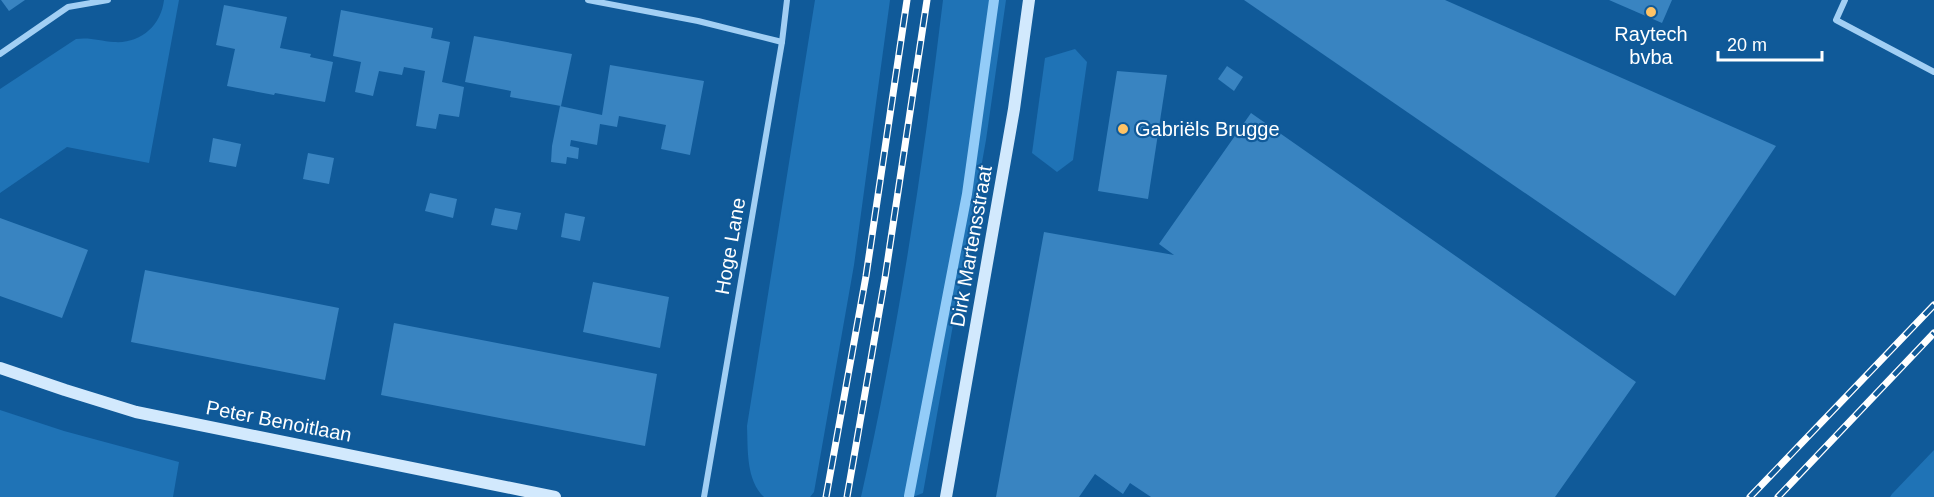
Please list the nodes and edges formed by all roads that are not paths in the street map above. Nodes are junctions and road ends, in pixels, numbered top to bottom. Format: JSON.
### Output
{"nodes":[{"id":1,"x":108,"y":0,"type":"edge"},
{"id":2,"x":588,"y":0,"type":"edge"},
{"id":3,"x":787,"y":0,"type":"edge"},
{"id":4,"x":1029,"y":0,"type":"edge"},
{"id":5,"x":1845,"y":0,"type":"edge"},
{"id":6,"x":782,"y":42,"type":"junction"},
{"id":7,"x":0,"y":54,"type":"edge"},
{"id":8,"x":1934,"y":72,"type":"edge"},
{"id":9,"x":0,"y":368,"type":"edge"},
{"id":10,"x":555,"y":497,"type":"edge"},
{"id":11,"x":704,"y":497,"type":"edge"},
{"id":12,"x":946,"y":497,"type":"edge"}],
"edges":[{"from":1,"to":7,"type":"street"},
{"from":2,"to":6,"type":"street"},
{"from":3,"to":6,"type":"street","name":"Hoge Lane"},
{"from":4,"to":12,"type":"street","name":"Dirk Martensstraat"},
{"from":5,"to":8,"type":"street"},
{"from":6,"to":11,"type":"street","name":"Hoge Lane"},
{"from":9,"to":10,"type":"street","name":"Peter Benoitlaan"}]}
